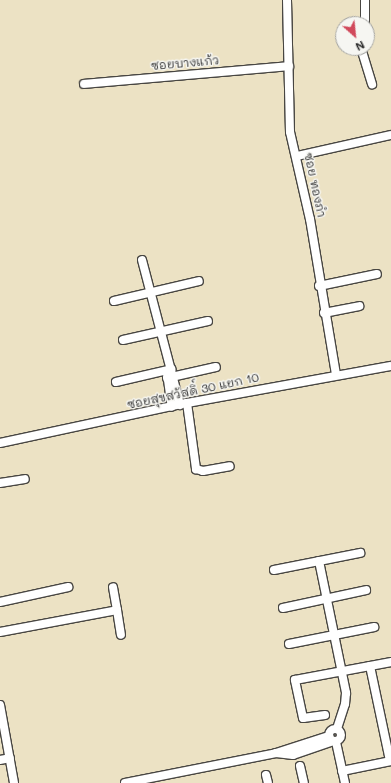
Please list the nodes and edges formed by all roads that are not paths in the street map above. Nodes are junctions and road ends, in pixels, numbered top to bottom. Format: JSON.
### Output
{"nodes":[{"id":1,"x":287,"y":0,"type":"edge"},
{"id":2,"x":365,"y":0,"type":"edge"},
{"id":3,"x":365,"y":16,"type":"edge"},
{"id":4,"x":363,"y":56,"type":"edge"},
{"id":5,"x":289,"y":66,"type":"junction"},
{"id":6,"x":84,"y":84,"type":"dead end"},
{"id":7,"x":372,"y":84,"type":"dead end"},
{"id":8,"x":391,"y":135,"type":"edge"},
{"id":9,"x":297,"y":156,"type":"junction"},
{"id":10,"x":142,"y":260,"type":"dead end"},
{"id":11,"x":377,"y":274,"type":"dead end"},
{"id":12,"x":199,"y":281,"type":"dead end"},
{"id":13,"x":320,"y":286,"type":"junction"},
{"id":14,"x":150,"y":293,"type":"junction"},
{"id":15,"x":114,"y":301,"type":"dead end"},
{"id":16,"x":359,"y":306,"type":"dead end"},
{"id":17,"x":324,"y":313,"type":"junction"},
{"id":18,"x":208,"y":321,"type":"dead end"},
{"id":19,"x":160,"y":332,"type":"junction"},
{"id":20,"x":123,"y":340,"type":"dead end"},
{"id":21,"x":391,"y":366,"type":"edge"},
{"id":22,"x":216,"y":367,"type":"dead end"},
{"id":23,"x":169,"y":371,"type":"junction"},
{"id":24,"x":336,"y":375,"type":"junction"},
{"id":25,"x":116,"y":382,"type":"dead end"},
{"id":26,"x":184,"y":404,"type":"junction"},
{"id":27,"x":172,"y":407,"type":"junction"},
{"id":28,"x":0,"y":443,"type":"edge"},
{"id":29,"x":230,"y":466,"type":"dead end"},
{"id":30,"x":25,"y":479,"type":"dead end"},
{"id":31,"x":0,"y":483,"type":"edge"},
{"id":32,"x":360,"y":553,"type":"dead end"},
{"id":33,"x":319,"y":562,"type":"junction"},
{"id":34,"x":274,"y":570,"type":"dead end"},
{"id":35,"x":68,"y":587,"type":"dead end"},
{"id":36,"x":113,"y":587,"type":"dead end"},
{"id":37,"x":366,"y":590,"type":"dead end"},
{"id":38,"x":327,"y":599,"type":"junction"},
{"id":39,"x":0,"y":602,"type":"edge"},
{"id":40,"x":282,"y":608,"type":"dead end"},
{"id":41,"x":117,"y":610,"type":"junction"},
{"id":42,"x":374,"y":627,"type":"dead end"},
{"id":43,"x":0,"y":632,"type":"edge"},
{"id":44,"x":121,"y":635,"type":"dead end"},
{"id":45,"x":334,"y":635,"type":"junction"},
{"id":46,"x":289,"y":644,"type":"dead end"},
{"id":47,"x":391,"y":662,"type":"edge"},
{"id":48,"x":370,"y":666,"type":"junction"},
{"id":49,"x":341,"y":671,"type":"junction"},
{"id":50,"x":0,"y":705,"type":"edge"},
{"id":51,"x":325,"y":715,"type":"dead end"},
{"id":52,"x":333,"y":740,"type":"junction"},
{"id":53,"x":10,"y":758,"type":"junction"},
{"id":54,"x":0,"y":760,"type":"edge"},
{"id":55,"x":391,"y":761,"type":"edge"},
{"id":56,"x":300,"y":766,"type":"dead end"},
{"id":57,"x":342,"y":771,"type":"junction"},
{"id":58,"x":14,"y":783,"type":"edge"},
{"id":59,"x":125,"y":783,"type":"edge"},
{"id":60,"x":304,"y":783,"type":"edge"},
{"id":61,"x":345,"y":783,"type":"edge"}],
"edges":[{"from":1,"to":5,"type":"street","name":"ซอย ทองภํา"},
{"from":2,"to":3,"type":"street"},
{"from":4,"to":7,"type":"street"},
{"from":5,"to":6,"type":"street","name":"ซอยบางแก้ว"},
{"from":5,"to":9,"type":"street","name":"ซอย ทองภํา"},
{"from":8,"to":9,"type":"street"},
{"from":9,"to":13,"type":"street","name":"ซอย ทองภํา"},
{"from":10,"to":14,"type":"street"},
{"from":11,"to":13,"type":"street"},
{"from":12,"to":14,"type":"street"},
{"from":13,"to":17,"type":"street","name":"ซอย ทองภํา"},
{"from":14,"to":15,"type":"street"},
{"from":14,"to":19,"type":"street"},
{"from":16,"to":17,"type":"street"},
{"from":17,"to":24,"type":"street","name":"ซอย ทองภํา"},
{"from":18,"to":19,"type":"street"},
{"from":19,"to":20,"type":"street"},
{"from":19,"to":23,"type":"street"},
{"from":21,"to":24,"type":"street","name":"ซอยสุขสวัสดิ์ 30 แยก 10"},
{"from":22,"to":23,"type":"street"},
{"from":23,"to":25,"type":"street"},
{"from":23,"to":26,"type":"street"},
{"from":23,"to":27,"type":"street"},
{"from":24,"to":26,"type":"street","name":"ซอยสุขสวัสดิ์ 30 แยก 10"},
{"from":26,"to":27,"type":"street","name":"ซอยสุขสวัสดิ์ 30 แยก 10"},
{"from":26,"to":29,"type":"street"},
{"from":27,"to":28,"type":"street","name":"ซอยสุขสวัสดิ์ 30 แยก 10"},
{"from":30,"to":31,"type":"street"},
{"from":32,"to":33,"type":"street"},
{"from":33,"to":34,"type":"street"},
{"from":33,"to":38,"type":"street"},
{"from":35,"to":39,"type":"street"},
{"from":36,"to":41,"type":"street"},
{"from":37,"to":38,"type":"street"},
{"from":38,"to":40,"type":"street"},
{"from":38,"to":45,"type":"street"},
{"from":41,"to":43,"type":"street"},
{"from":41,"to":44,"type":"street"},
{"from":42,"to":45,"type":"street"},
{"from":45,"to":46,"type":"street"},
{"from":45,"to":49,"type":"street"},
{"from":47,"to":48,"type":"street"},
{"from":48,"to":49,"type":"street"},
{"from":48,"to":55,"type":"street"},
{"from":49,"to":51,"type":"street"},
{"from":49,"to":52,"type":"street"},
{"from":50,"to":53,"type":"street"},
{"from":52,"to":57,"type":"street"},
{"from":52,"to":59,"type":"street"},
{"from":53,"to":54,"type":"street"},
{"from":53,"to":58,"type":"street"},
{"from":55,"to":57,"type":"street"},
{"from":56,"to":60,"type":"street"},
{"from":57,"to":61,"type":"street"}]}
